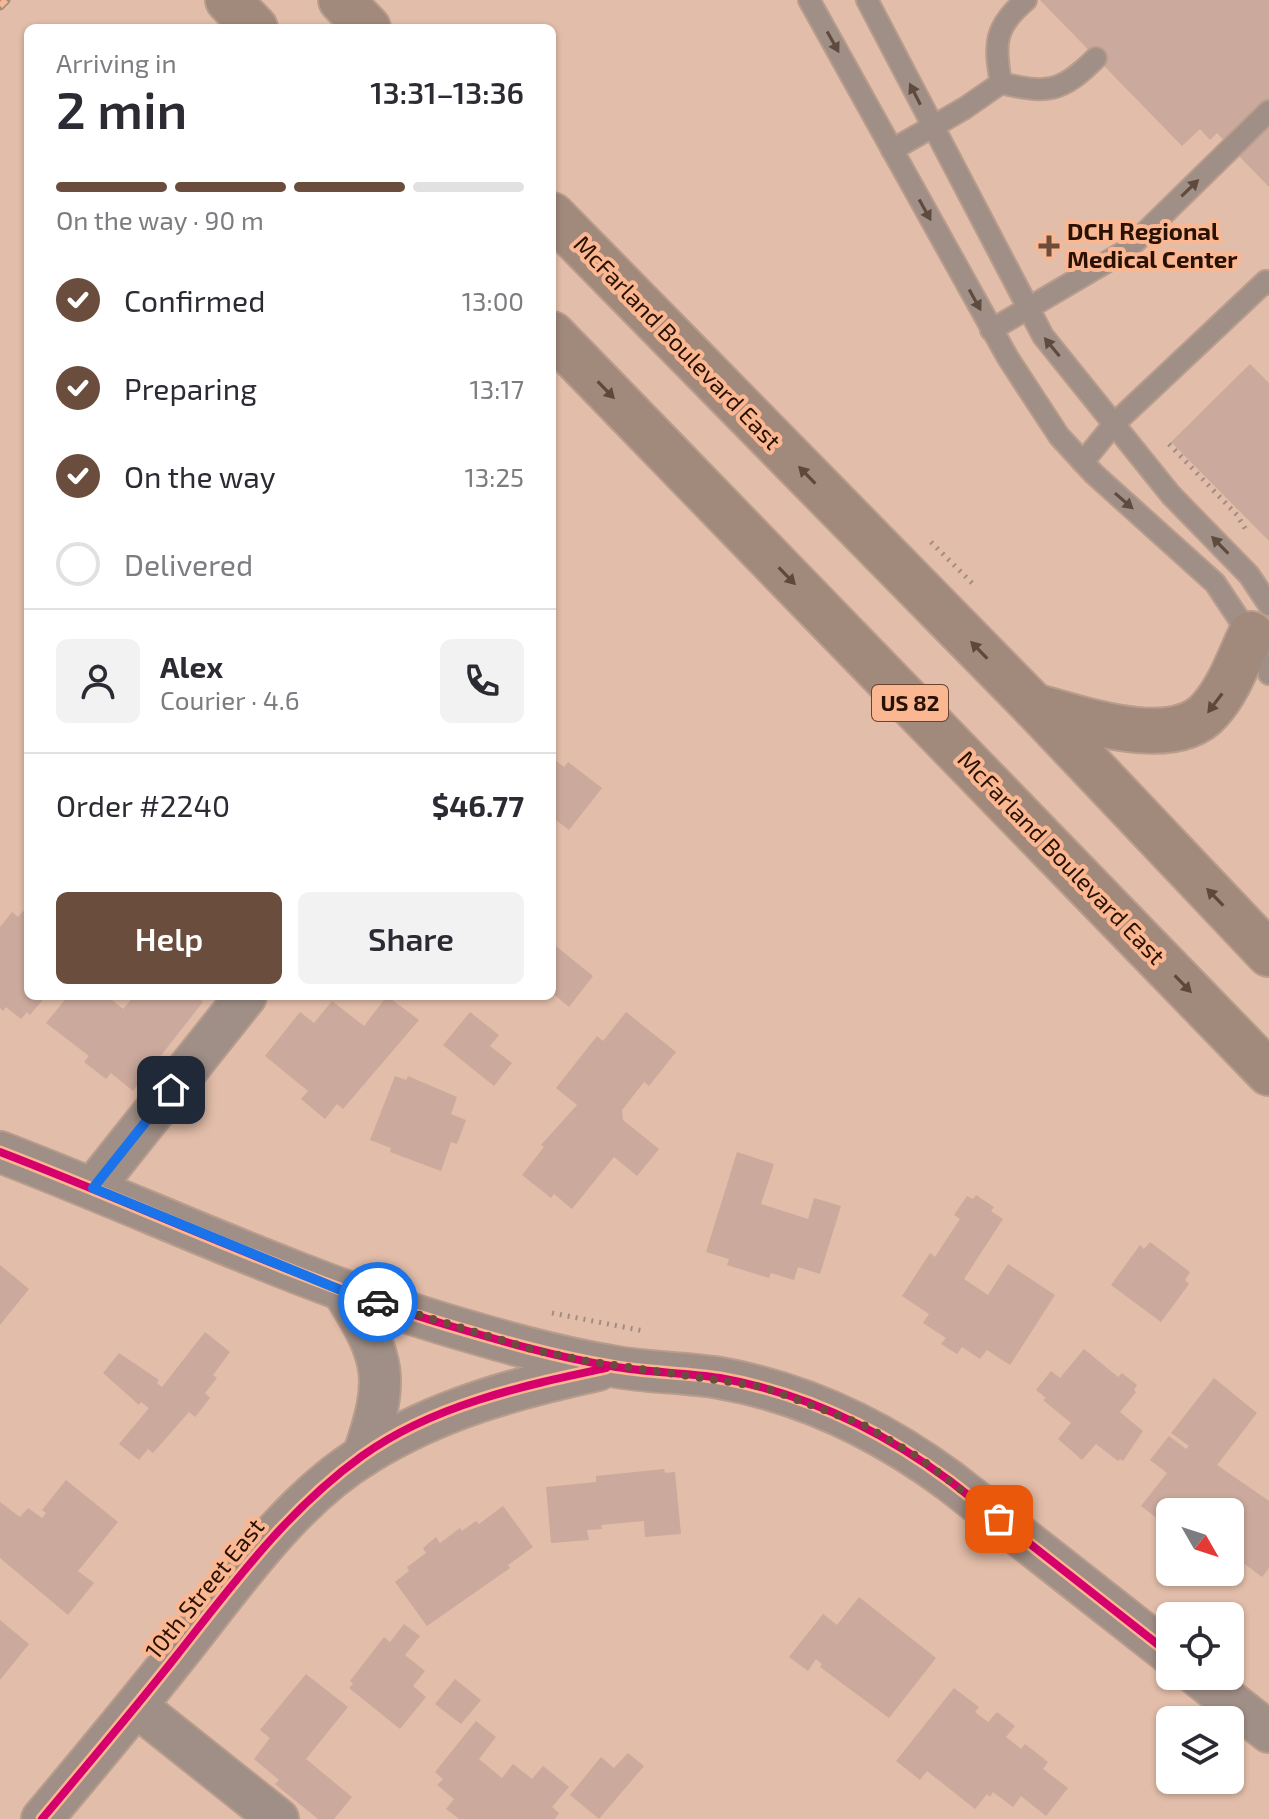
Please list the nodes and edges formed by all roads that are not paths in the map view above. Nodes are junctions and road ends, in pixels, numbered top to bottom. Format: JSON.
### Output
{"nodes":[{"id":1,"x":228,"y":0,"type":"edge"},
{"id":2,"x":341,"y":0,"type":"edge"},
{"id":3,"x":809,"y":0,"type":"edge"},
{"id":4,"x":867,"y":0,"type":"edge"},
{"id":5,"x":1026,"y":0,"type":"edge"},
{"id":6,"x":251,"y":24,"type":"edge"},
{"id":7,"x":364,"y":24,"type":"edge"},
{"id":8,"x":1096,"y":58,"type":"dead end"},
{"id":9,"x":1001,"y":83,"type":"junction"},
{"id":10,"x":1269,"y":111,"type":"edge"},
{"id":11,"x":932,"y":127,"type":"junction"},
{"id":12,"x":892,"y":150,"type":"junction"},
{"id":13,"x":556,"y":219,"type":"edge"},
{"id":14,"x":1269,"y":284,"type":"edge"},
{"id":15,"x":1029,"y":310,"type":"junction"},
{"id":16,"x":991,"y":330,"type":"junction"},
{"id":17,"x":556,"y":338,"type":"edge"},
{"id":18,"x":1114,"y":424,"type":"junction"},
{"id":19,"x":1083,"y":462,"type":"junction"},
{"id":20,"x":1260,"y":620,"type":"edge"},
{"id":21,"x":1269,"y":674,"type":"edge"},
{"id":22,"x":1034,"y":706,"type":"junction"},
{"id":23,"x":1269,"y":954,"type":"edge"},
{"id":24,"x":243,"y":1000,"type":"edge"},
{"id":25,"x":1269,"y":1073,"type":"edge"},
{"id":26,"x":0,"y":1152,"type":"edge"},
{"id":27,"x":93,"y":1188,"type":"junction"},
{"id":28,"x":343,"y":1291,"type":"junction"},
{"id":29,"x":614,"y":1367,"type":"junction"},
{"id":30,"x":363,"y":1456,"type":"junction"},
{"id":31,"x":1156,"y":1643,"type":"edge"},
{"id":32,"x":1216,"y":1690,"type":"edge"},
{"id":33,"x":136,"y":1706,"type":"junction"},
{"id":34,"x":1269,"y":1732,"type":"edge"},
{"id":35,"x":42,"y":1819,"type":"edge"},
{"id":36,"x":278,"y":1819,"type":"edge"}],
"edges":[{"from":1,"to":6,"type":"highway"},
{"from":2,"to":7,"type":"highway"},
{"from":3,"to":12,"type":"lane","one_way":true},
{"from":11,"to":4,"type":"lane","one_way":true},
{"from":5,"to":9,"type":"lane"},
{"from":8,"to":9,"type":"lane"},
{"from":9,"to":11,"type":"lane"},
{"from":15,"to":10,"type":"lane","one_way":true},
{"from":11,"to":12,"type":"lane"},
{"from":11,"to":15,"type":"lane"},
{"from":12,"to":16,"type":"lane","one_way":true},
{"from":22,"to":13,"type":"highway","name":"McFarland Boulevard East","one_way":true},
{"from":14,"to":18,"type":"lane"},
{"from":15,"to":16,"type":"lane"},
{"from":18,"to":15,"type":"lane","one_way":true},
{"from":16,"to":19,"type":"lane"},
{"from":17,"to":25,"type":"highway","name":"McFarland Boulevard East","number":"US 82","one_way":true},
{"from":18,"to":19,"type":"lane"},
{"from":20,"to":18,"type":"lane","one_way":true},
{"from":19,"to":20,"type":"lane","one_way":true},
{"from":20,"to":21,"type":"lane"},
{"from":20,"to":22,"type":"highway","one_way":true},
{"from":23,"to":22,"type":"highway","name":"McFarland Boulevard East","one_way":true},
{"from":24,"to":27,"type":"street"},
{"from":26,"to":27,"type":"street"},
{"from":27,"to":28,"type":"street"},
{"from":28,"to":29,"type":"street"},
{"from":28,"to":30,"type":"street"},
{"from":29,"to":30,"type":"street","name":"10th Street East"},
{"from":29,"to":31,"type":"street"},
{"from":30,"to":33,"type":"street","name":"10th Street East"},
{"from":32,"to":34,"type":"street"},
{"from":33,"to":35,"type":"street","name":"10th Street East"},
{"from":33,"to":36,"type":"street"}]}
